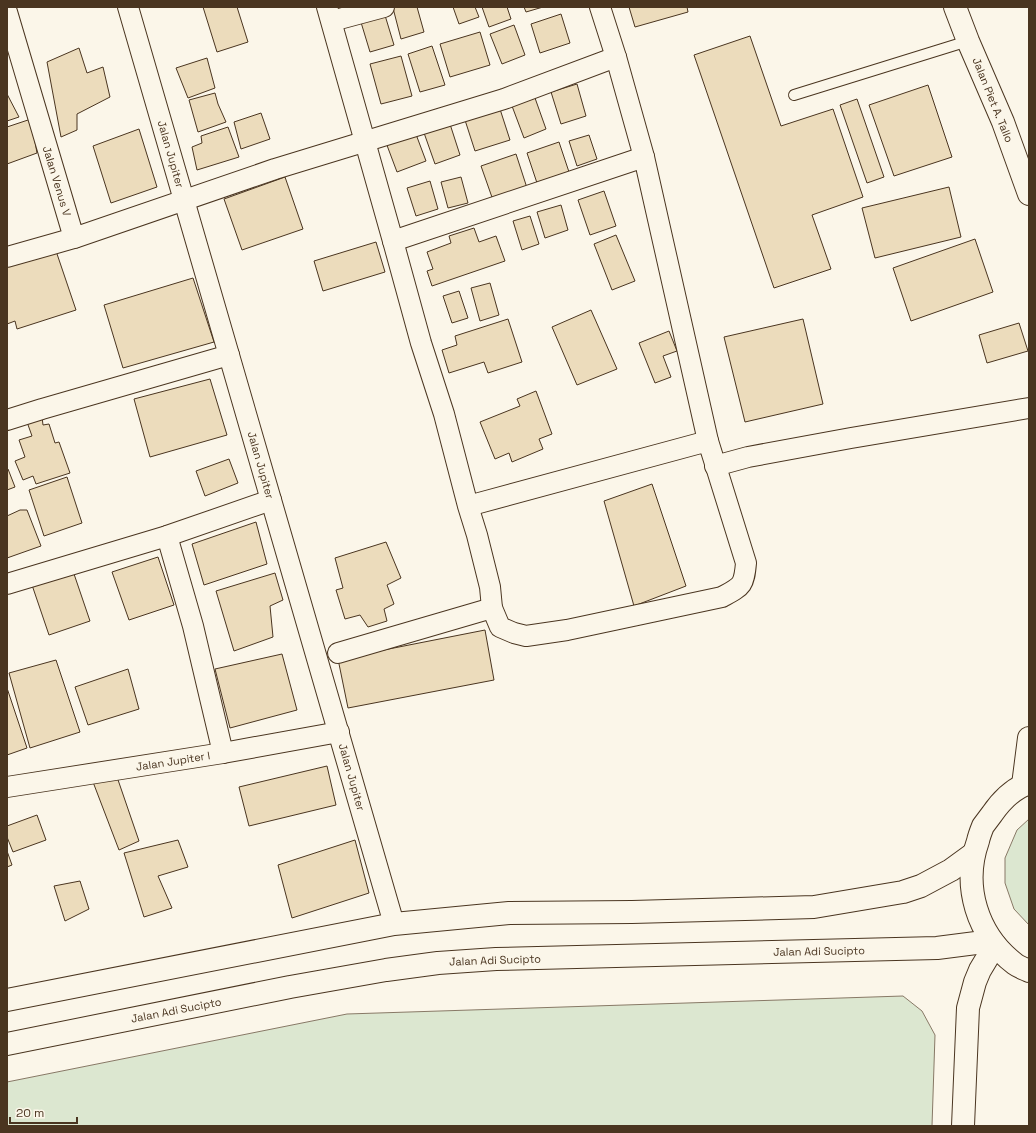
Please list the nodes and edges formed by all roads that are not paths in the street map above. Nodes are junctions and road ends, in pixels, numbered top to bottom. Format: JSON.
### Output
{"nodes":[{"id":1,"x":128,"y":7,"type":"edge"},
{"id":2,"x":384,"y":7,"type":"edge"},
{"id":3,"x":600,"y":7,"type":"edge"},
{"id":4,"x":955,"y":7,"type":"edge"},
{"id":5,"x":7,"y":12,"type":"edge"},
{"id":6,"x":330,"y":14,"type":"edge"},
{"id":7,"x":968,"y":41,"type":"junction"},
{"id":8,"x":616,"y":57,"type":"junction"},
{"id":9,"x":794,"y":95,"type":"dead end"},
{"id":10,"x":365,"y":142,"type":"junction"},
{"id":11,"x":644,"y":157,"type":"junction"},
{"id":12,"x":1029,"y":194,"type":"edge"},
{"id":13,"x":184,"y":200,"type":"junction"},
{"id":14,"x":74,"y":238,"type":"junction"},
{"id":15,"x":393,"y":241,"type":"junction"},
{"id":16,"x":7,"y":257,"type":"edge"},
{"id":17,"x":229,"y":355,"type":"junction"},
{"id":18,"x":1029,"y":408,"type":"edge"},
{"id":19,"x":7,"y":420,"type":"edge"},
{"id":20,"x":708,"y":441,"type":"junction"},
{"id":21,"x":715,"y":466,"type":"junction"},
{"id":22,"x":271,"y":500,"type":"junction"},
{"id":23,"x":468,"y":506,"type":"junction"},
{"id":24,"x":167,"y":536,"type":"junction"},
{"id":25,"x":7,"y":584,"type":"edge"},
{"id":26,"x":492,"y":608,"type":"junction"},
{"id":27,"x":338,"y":653,"type":"dead end"},
{"id":28,"x":339,"y":732,"type":"junction"},
{"id":29,"x":1029,"y":738,"type":"edge"},
{"id":30,"x":222,"y":753,"type":"junction"},
{"id":31,"x":1026,"y":784,"type":"edge"},
{"id":32,"x":7,"y":787,"type":"edge"},
{"id":33,"x":973,"y":854,"type":"junction"},
{"id":34,"x":394,"y":924,"type":"junction"},
{"id":35,"x":993,"y":942,"type":"junction"},
{"id":36,"x":1029,"y":971,"type":"edge"},
{"id":37,"x":7,"y":1000,"type":"edge"},
{"id":38,"x":7,"y":1044,"type":"edge"},
{"id":39,"x":963,"y":1126,"type":"edge"}],
"edges":[{"from":1,"to":13,"type":"street","name":"Jalan Jupiter"},
{"from":2,"to":6,"type":"street"},
{"from":3,"to":8,"type":"street"},
{"from":4,"to":7,"type":"main road","name":"Jalan Piet A. Tallo"},
{"from":5,"to":14,"type":"street","name":"Jalan Venus V"},
{"from":6,"to":10,"type":"street"},
{"from":7,"to":9,"type":"lane"},
{"from":7,"to":12,"type":"main road","name":"Jalan Piet A. Tallo"},
{"from":8,"to":10,"type":"street"},
{"from":8,"to":11,"type":"street"},
{"from":10,"to":13,"type":"street"},
{"from":10,"to":15,"type":"street"},
{"from":11,"to":15,"type":"street"},
{"from":11,"to":20,"type":"street"},
{"from":13,"to":14,"type":"street"},
{"from":13,"to":17,"type":"street","name":"Jalan Jupiter"},
{"from":14,"to":16,"type":"street"},
{"from":15,"to":23,"type":"street"},
{"from":17,"to":19,"type":"street"},
{"from":17,"to":22,"type":"street","name":"Jalan Jupiter"},
{"from":18,"to":21,"type":"street"},
{"from":20,"to":21,"type":"street"},
{"from":20,"to":23,"type":"street"},
{"from":21,"to":26,"type":"street"},
{"from":22,"to":24,"type":"street"},
{"from":22,"to":28,"type":"street","name":"Jalan Jupiter"},
{"from":23,"to":26,"type":"street"},
{"from":24,"to":25,"type":"street"},
{"from":24,"to":30,"type":"street"},
{"from":26,"to":27,"type":"street"},
{"from":28,"to":30,"type":"street","name":"Jalan Jupiter I"},
{"from":28,"to":34,"type":"street","name":"Jalan Jupiter"},
{"from":29,"to":31,"type":"main road"},
{"from":30,"to":32,"type":"street","name":"Jalan Jupiter I"},
{"from":31,"to":33,"type":"main road"},
{"from":33,"to":34,"type":"main road"},
{"from":33,"to":35,"type":"main road"},
{"from":34,"to":37,"type":"main road"},
{"from":35,"to":36,"type":"main road"},
{"from":35,"to":38,"type":"main road","name":"Jalan Adi Sucipto"},
{"from":35,"to":39,"type":"main road"}]}
